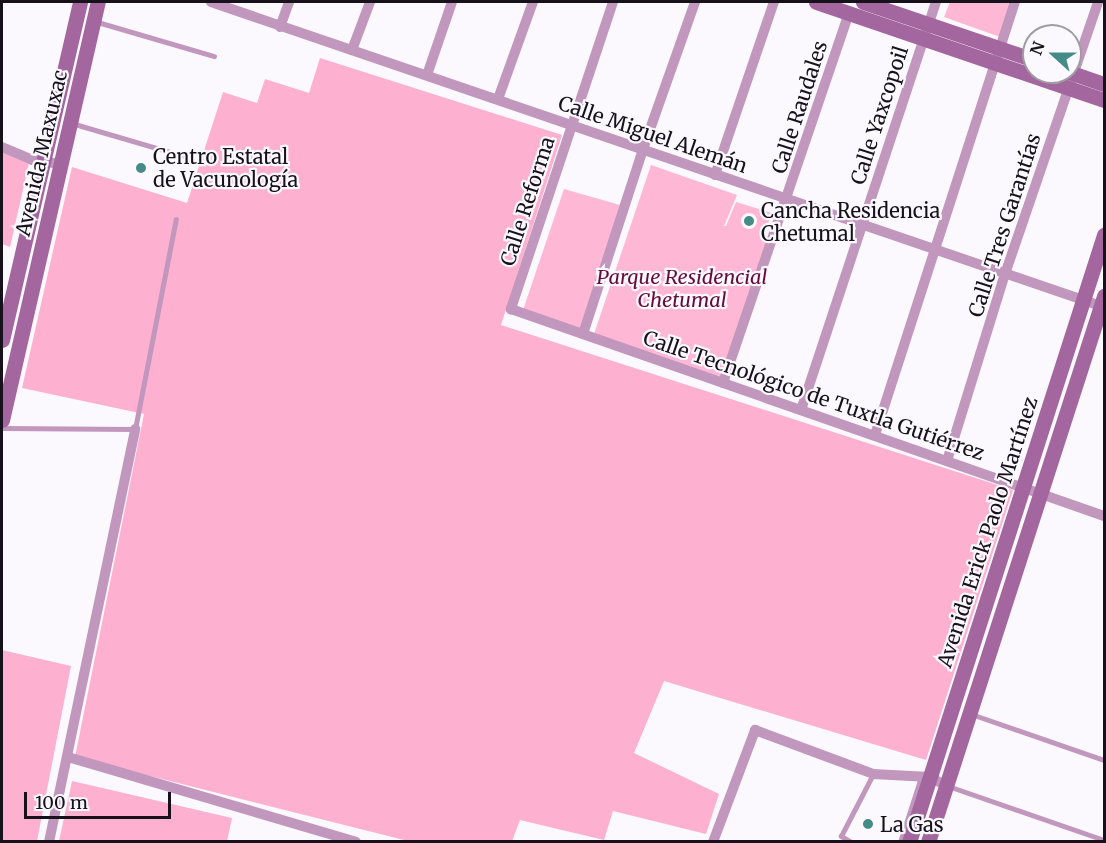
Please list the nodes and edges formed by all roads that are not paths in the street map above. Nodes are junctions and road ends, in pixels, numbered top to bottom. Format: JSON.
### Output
{"nodes":[{"id":1,"x":80,"y":2,"type":"edge"},
{"id":2,"x":98,"y":2,"type":"edge"},
{"id":3,"x":211,"y":2,"type":"edge"},
{"id":4,"x":289,"y":2,"type":"edge"},
{"id":5,"x":369,"y":2,"type":"edge"},
{"id":6,"x":452,"y":2,"type":"edge"},
{"id":7,"x":533,"y":2,"type":"edge"},
{"id":8,"x":612,"y":2,"type":"edge"},
{"id":9,"x":695,"y":2,"type":"edge"},
{"id":10,"x":774,"y":2,"type":"edge"},
{"id":11,"x":816,"y":2,"type":"edge"},
{"id":12,"x":862,"y":2,"type":"edge"},
{"id":13,"x":936,"y":2,"type":"edge"},
{"id":14,"x":1016,"y":2,"type":"edge"},
{"id":15,"x":1098,"y":2,"type":"edge"},
{"id":16,"x":849,"y":13,"type":"junction"},
{"id":17,"x":94,"y":21,"type":"junction"},
{"id":18,"x":280,"y":27,"type":"junction"},
{"id":19,"x":925,"y":31,"type":"junction"},
{"id":20,"x":1082,"y":45,"type":"edge"},
{"id":21,"x":352,"y":51,"type":"junction"},
{"id":22,"x":997,"y":55,"type":"junction"},
{"id":23,"x":214,"y":56,"type":"dead end"},
{"id":24,"x":1022,"y":58,"type":"edge"},
{"id":25,"x":1022,"y":63,"type":"edge"},
{"id":26,"x":427,"y":75,"type":"junction"},
{"id":27,"x":1082,"y":80,"type":"edge"},
{"id":28,"x":1068,"y":84,"type":"edge"},
{"id":29,"x":1079,"y":84,"type":"edge"},
{"id":30,"x":1104,"y":84,"type":"edge"},
{"id":31,"x":498,"y":99,"type":"junction"},
{"id":32,"x":1104,"y":100,"type":"edge"},
{"id":33,"x":70,"y":123,"type":"junction"},
{"id":34,"x":571,"y":125,"type":"junction"},
{"id":35,"x":2,"y":147,"type":"edge"},
{"id":36,"x":643,"y":149,"type":"junction"},
{"id":37,"x":184,"y":156,"type":"dead end"},
{"id":38,"x":43,"y":162,"type":"junction"},
{"id":39,"x":61,"y":164,"type":"junction"},
{"id":40,"x":715,"y":175,"type":"junction"},
{"id":41,"x":788,"y":199,"type":"junction"},
{"id":42,"x":176,"y":219,"type":"dead end"},
{"id":43,"x":862,"y":225,"type":"junction"},
{"id":44,"x":1104,"y":235,"type":"edge"},
{"id":45,"x":936,"y":250,"type":"junction"},
{"id":46,"x":1005,"y":274,"type":"junction"},
{"id":47,"x":1083,"y":300,"type":"junction"},
{"id":48,"x":1103,"y":303,"type":"edge"},
{"id":49,"x":511,"y":309,"type":"joint"},
{"id":50,"x":583,"y":334,"type":"junction"},
{"id":51,"x":2,"y":340,"type":"edge"},
{"id":52,"x":723,"y":383,"type":"junction"},
{"id":53,"x":801,"y":410,"type":"junction"},
{"id":54,"x":2,"y":420,"type":"edge"},
{"id":55,"x":2,"y":428,"type":"edge"},
{"id":56,"x":135,"y":429,"type":"junction"},
{"id":57,"x":875,"y":435,"type":"junction"},
{"id":58,"x":947,"y":461,"type":"junction"},
{"id":59,"x":1023,"y":487,"type":"junction"},
{"id":60,"x":1040,"y":495,"type":"junction"},
{"id":61,"x":1104,"y":516,"type":"edge"},
{"id":62,"x":970,"y":713,"type":"junction"},
{"id":63,"x":68,"y":757,"type":"junction"},
{"id":64,"x":1104,"y":760,"type":"edge"},
{"id":65,"x":873,"y":774,"type":"junction"},
{"id":66,"x":925,"y":777,"type":"junction"},
{"id":67,"x":946,"y":786,"type":"junction"},
{"id":68,"x":1104,"y":840,"type":"edge"},
{"id":69,"x":49,"y":842,"type":"edge"},
{"id":70,"x":356,"y":842,"type":"edge"},
{"id":71,"x":713,"y":842,"type":"edge"},
{"id":72,"x":851,"y":842,"type":"edge"},
{"id":73,"x":900,"y":842,"type":"edge"},
{"id":74,"x":909,"y":842,"type":"edge"},
{"id":75,"x":928,"y":842,"type":"edge"}],
"edges":[{"from":1,"to":38,"type":"main road","name":"Avenida Maxuxac"},
{"from":2,"to":17,"type":"main road","name":"Avenida Maxuxac"},
{"from":3,"to":18,"type":"street","name":"Calle Miguel Alemán"},
{"from":4,"to":18,"type":"street"},
{"from":5,"to":21,"type":"street"},
{"from":6,"to":26,"type":"street"},
{"from":7,"to":31,"type":"street"},
{"from":8,"to":34,"type":"street","name":"Calle Reforma"},
{"from":9,"to":36,"type":"street"},
{"from":10,"to":40,"type":"street"},
{"from":11,"to":16,"type":"main road"},
{"from":12,"to":19,"type":"main road"},
{"from":13,"to":19,"type":"street","name":"Calle Yaxcopoil"},
{"from":14,"to":22,"type":"street"},
{"from":15,"to":20,"type":"street","name":"Calle Tres Garantías"},
{"from":16,"to":19,"type":"main road"},
{"from":16,"to":41,"type":"street","name":"Calle Raudales"},
{"from":17,"to":23,"type":"lane"},
{"from":17,"to":33,"type":"main road","name":"Avenida Maxuxac"},
{"from":18,"to":21,"type":"street","name":"Calle Miguel Alemán"},
{"from":19,"to":22,"type":"main road"},
{"from":19,"to":43,"type":"street","name":"Calle Yaxcopoil"},
{"from":21,"to":26,"type":"street","name":"Calle Miguel Alemán"},
{"from":22,"to":24,"type":"main road"},
{"from":22,"to":25,"type":"main road"},
{"from":22,"to":45,"type":"street"},
{"from":26,"to":31,"type":"street","name":"Calle Miguel Alemán"},
{"from":27,"to":30,"type":"main road"},
{"from":28,"to":46,"type":"street","name":"Calle Tres Garantías"},
{"from":29,"to":32,"type":"main road"},
{"from":31,"to":34,"type":"street","name":"Calle Miguel Alemán"},
{"from":33,"to":37,"type":"lane"},
{"from":33,"to":39,"type":"main road","name":"Avenida Maxuxac"},
{"from":34,"to":36,"type":"street","name":"Calle Miguel Alemán"},
{"from":34,"to":49,"type":"street","name":"Calle Reforma"},
{"from":35,"to":38,"type":"street"},
{"from":36,"to":40,"type":"street","name":"Calle Miguel Alemán"},
{"from":36,"to":50,"type":"street"},
{"from":38,"to":39,"type":"street"},
{"from":38,"to":51,"type":"main road","name":"Avenida Maxuxac"},
{"from":39,"to":54,"type":"main road","name":"Avenida Maxuxac"},
{"from":40,"to":41,"type":"street","name":"Calle Miguel Alemán"},
{"from":41,"to":43,"type":"street","name":"Calle Miguel Alemán"},
{"from":41,"to":52,"type":"street","name":"Calle Raudales"},
{"from":42,"to":56,"type":"lane"},
{"from":43,"to":45,"type":"street","name":"Calle Miguel Alemán"},
{"from":43,"to":53,"type":"street","name":"Calle Yaxcopoil"},
{"from":44,"to":47,"type":"main road","name":"Avenida Erick Paolo Martínez"},
{"from":45,"to":46,"type":"street","name":"Calle Miguel Alemán"},
{"from":45,"to":57,"type":"street"},
{"from":46,"to":47,"type":"street","name":"Calle Miguel Alemán"},
{"from":46,"to":58,"type":"street","name":"Calle Tres Garantías"},
{"from":47,"to":48,"type":"street","name":"Calle Miguel Alemán"},
{"from":47,"to":59,"type":"main road","name":"Avenida Erick Paolo Martínez"},
{"from":48,"to":60,"type":"main road","name":"Avenida Erick Paolo Martínez"},
{"from":49,"to":50,"type":"street","name":"Calle Tecnológico de Tuxtla Gutiérrez"},
{"from":50,"to":52,"type":"street","name":"Calle Tecnológico de Tuxtla Gutiérrez"},
{"from":52,"to":53,"type":"street","name":"Calle Tecnológico de Tuxtla Gutiérrez"},
{"from":53,"to":57,"type":"street","name":"Calle Tecnológico de Tuxtla Gutiérrez"},
{"from":55,"to":56,"type":"lane"},
{"from":56,"to":63,"type":"street"},
{"from":57,"to":58,"type":"street","name":"Calle Tecnológico de Tuxtla Gutiérrez"},
{"from":58,"to":59,"type":"street","name":"Calle Tecnológico de Tuxtla Gutiérrez"},
{"from":59,"to":60,"type":"street","name":"Calle Tecnológico de Tuxtla Gutiérrez"},
{"from":59,"to":66,"type":"main road","name":"Avenida Erick Paolo Martínez"},
{"from":60,"to":61,"type":"street","name":"Calle Tecnológico de Tuxtla Gutiérrez"},
{"from":60,"to":62,"type":"main road","name":"Avenida Erick Paolo Martínez"},
{"from":62,"to":64,"type":"lane"},
{"from":62,"to":67,"type":"main road","name":"Avenida Erick Paolo Martínez"},
{"from":63,"to":69,"type":"street"},
{"from":63,"to":70,"type":"street"},
{"from":65,"to":66,"type":"street"},
{"from":65,"to":71,"type":"street"},
{"from":65,"to":72,"type":"lane"},
{"from":66,"to":67,"type":"street"},
{"from":66,"to":73,"type":"lane"},
{"from":66,"to":74,"type":"main road","name":"Avenida Erick Paolo Martínez"},
{"from":67,"to":68,"type":"lane"},
{"from":67,"to":75,"type":"main road","name":"Avenida Erick Paolo Martínez"}]}
